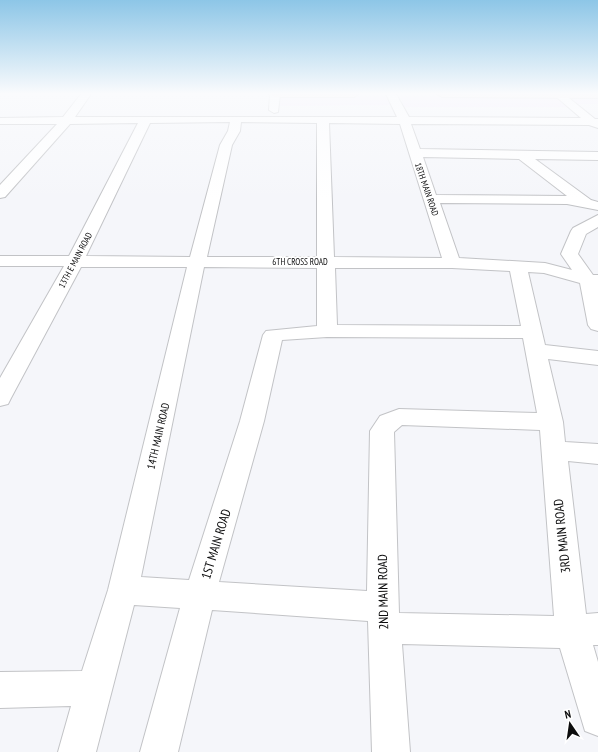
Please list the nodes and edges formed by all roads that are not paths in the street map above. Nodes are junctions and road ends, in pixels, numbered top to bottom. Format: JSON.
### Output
{"nodes":[{"id":1,"x":59,"y":129,"type":"edge"},
{"id":2,"x":141,"y":129,"type":"edge"},
{"id":3,"x":234,"y":129,"type":"edge"},
{"id":4,"x":323,"y":129,"type":"edge"},
{"id":5,"x":407,"y":129,"type":"edge"},
{"id":6,"x":415,"y":153,"type":"junction"},
{"id":7,"x":522,"y":155,"type":"junction"},
{"id":8,"x":598,"y":156,"type":"edge"},
{"id":9,"x":0,"y":194,"type":"edge"},
{"id":10,"x":431,"y":199,"type":"junction"},
{"id":11,"x":562,"y":200,"type":"junction"},
{"id":12,"x":592,"y":205,"type":"edge"},
{"id":13,"x":573,"y":212,"type":"dead end"},
{"id":14,"x":598,"y":220,"type":"edge"},
{"id":15,"x":0,"y":261,"type":"edge"},
{"id":16,"x":196,"y":261,"type":"junction"},
{"id":17,"x":325,"y":261,"type":"junction"},
{"id":18,"x":75,"y":262,"type":"junction"},
{"id":19,"x":452,"y":263,"type":"junction"},
{"id":20,"x":518,"y":266,"type":"junction"},
{"id":21,"x":593,"y":280,"type":"edge"},
{"id":22,"x":598,"y":325,"type":"edge"},
{"id":23,"x":327,"y":331,"type":"junction"},
{"id":24,"x":534,"y":342,"type":"junction"},
{"id":25,"x":598,"y":358,"type":"edge"},
{"id":26,"x":0,"y":398,"type":"edge"},
{"id":27,"x":551,"y":422,"type":"junction"},
{"id":28,"x":553,"y":450,"type":"junction"},
{"id":29,"x":598,"y":454,"type":"edge"},
{"id":30,"x":123,"y":590,"type":"junction"},
{"id":31,"x":200,"y":594,"type":"junction"},
{"id":32,"x":383,"y":617,"type":"junction"},
{"id":33,"x":585,"y":630,"type":"edge"},
{"id":34,"x":94,"y":688,"type":"junction"},
{"id":35,"x":0,"y":690,"type":"edge"},
{"id":36,"x":598,"y":718,"type":"edge"},
{"id":37,"x":77,"y":752,"type":"edge"},
{"id":38,"x":159,"y":752,"type":"edge"},
{"id":39,"x":391,"y":752,"type":"edge"}],
"edges":[{"from":1,"to":9,"type":"street"},
{"from":2,"to":18,"type":"street","name":"13TH E MAIN ROAD"},
{"from":3,"to":16,"type":"street","name":"14TH MAIN ROAD"},
{"from":4,"to":17,"type":"street"},
{"from":5,"to":6,"type":"street","name":"18TH MAIN ROAD"},
{"from":6,"to":7,"type":"street"},
{"from":6,"to":10,"type":"street","name":"18TH MAIN ROAD"},
{"from":7,"to":8,"type":"street"},
{"from":7,"to":12,"type":"street"},
{"from":10,"to":11,"type":"street"},
{"from":10,"to":19,"type":"street","name":"18TH MAIN ROAD"},
{"from":11,"to":12,"type":"street"},
{"from":11,"to":13,"type":"street"},
{"from":14,"to":21,"type":"street"},
{"from":15,"to":18,"type":"street","name":"6TH CROSS ROAD"},
{"from":16,"to":17,"type":"street","name":"6TH CROSS ROAD"},
{"from":16,"to":18,"type":"street","name":"6TH CROSS ROAD"},
{"from":16,"to":30,"type":"street","name":"14TH MAIN ROAD"},
{"from":17,"to":19,"type":"street","name":"6TH CROSS ROAD"},
{"from":17,"to":23,"type":"street"},
{"from":18,"to":26,"type":"street","name":"13TH E MAIN ROAD"},
{"from":19,"to":20,"type":"street","name":"6TH CROSS ROAD"},
{"from":20,"to":21,"type":"street","name":"6TH CROSS ROAD"},
{"from":20,"to":24,"type":"street","name":"3RD MAIN ROAD"},
{"from":21,"to":22,"type":"street"},
{"from":23,"to":24,"type":"street"},
{"from":23,"to":31,"type":"street","name":"1ST MAIN ROAD"},
{"from":24,"to":25,"type":"street"},
{"from":24,"to":27,"type":"street","name":"3RD MAIN ROAD"},
{"from":27,"to":28,"type":"street","name":"3RD MAIN ROAD"},
{"from":27,"to":32,"type":"street","name":"2ND MAIN ROAD"},
{"from":28,"to":29,"type":"street"},
{"from":28,"to":33,"type":"street","name":"3RD MAIN ROAD"},
{"from":30,"to":31,"type":"street"},
{"from":30,"to":34,"type":"street","name":"14TH MAIN ROAD"},
{"from":31,"to":32,"type":"street"},
{"from":31,"to":38,"type":"street","name":"1ST MAIN ROAD"},
{"from":32,"to":33,"type":"street"},
{"from":32,"to":39,"type":"street","name":"2ND MAIN ROAD"},
{"from":33,"to":36,"type":"street","name":"3RD MAIN ROAD"},
{"from":34,"to":35,"type":"street"},
{"from":34,"to":37,"type":"street","name":"14TH MAIN ROAD"}]}
